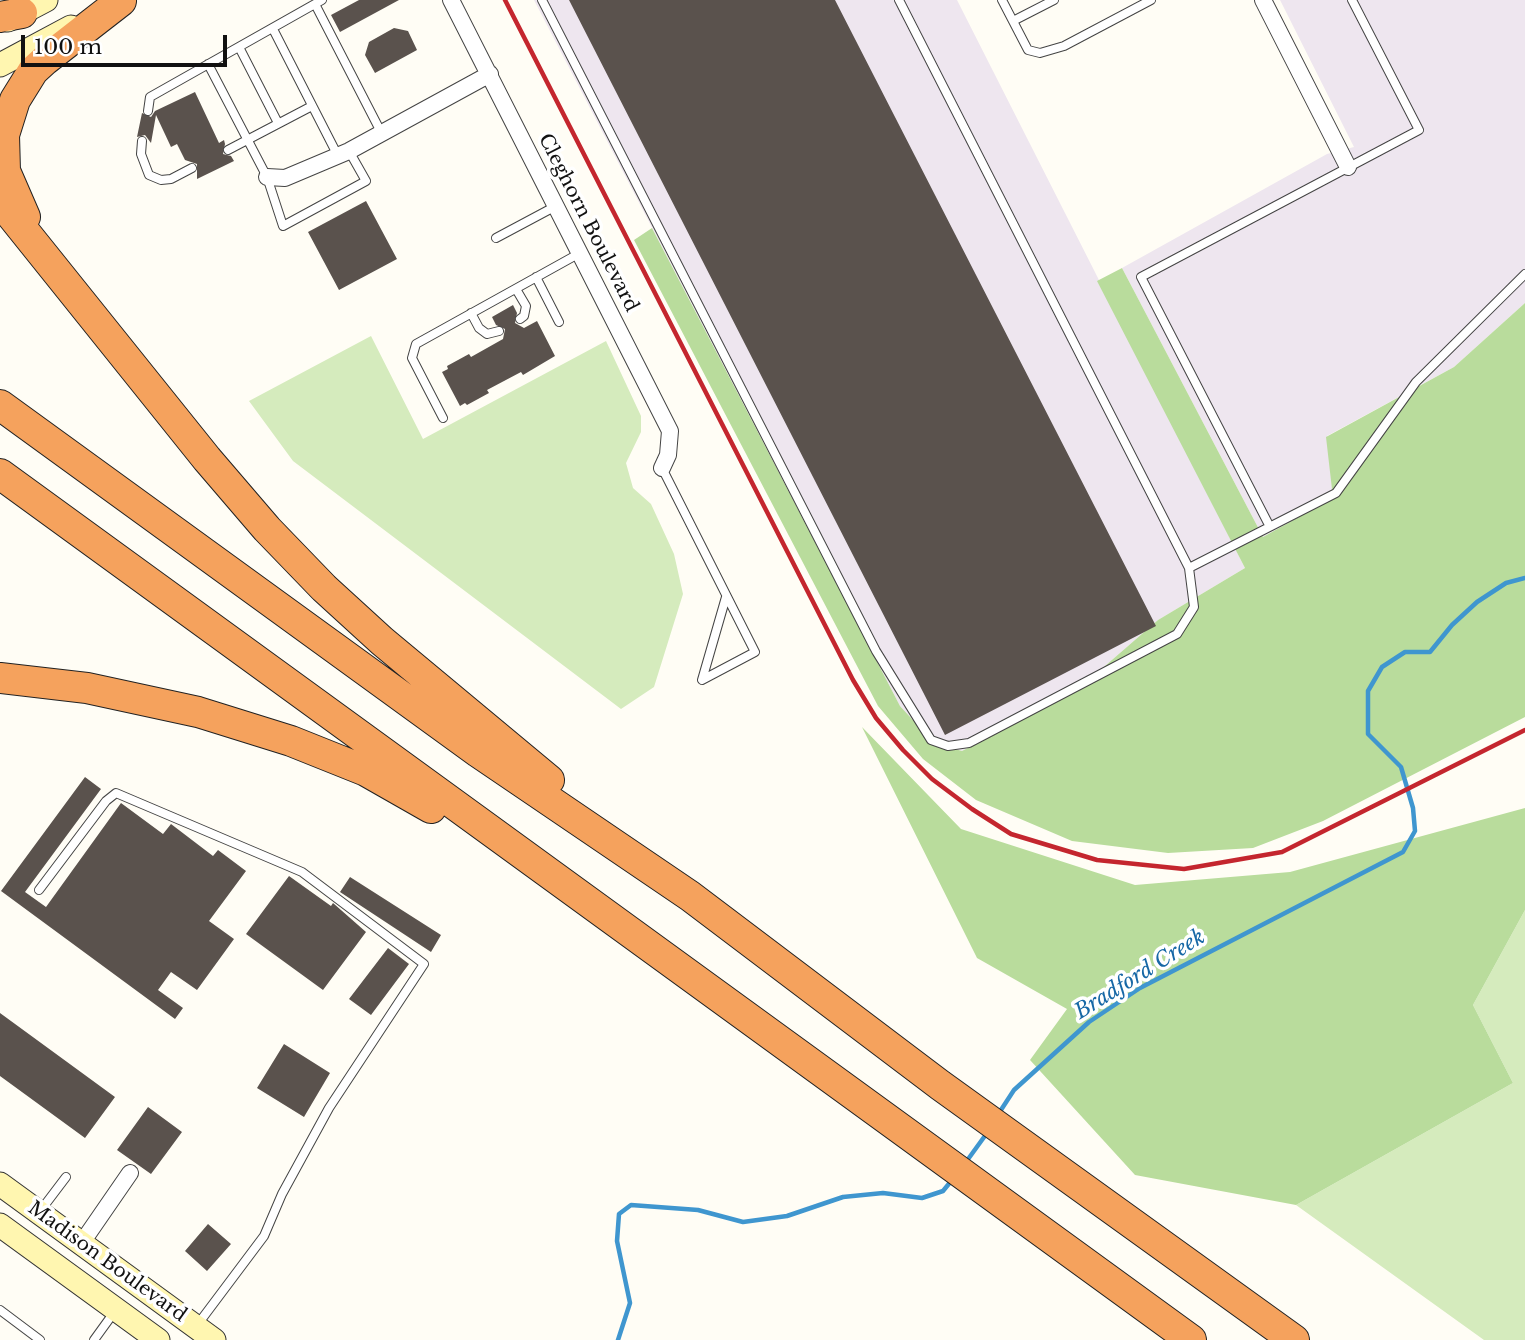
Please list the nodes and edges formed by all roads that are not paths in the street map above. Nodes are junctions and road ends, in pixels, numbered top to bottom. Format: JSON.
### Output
{"nodes":[{"id":1,"x":122,"y":0,"type":"edge"},
{"id":2,"x":451,"y":0,"type":"edge"},
{"id":3,"x":542,"y":0,"type":"edge"},
{"id":4,"x":899,"y":0,"type":"edge"},
{"id":5,"x":1002,"y":0,"type":"edge"},
{"id":6,"x":1054,"y":0,"type":"edge"},
{"id":7,"x":1151,"y":0,"type":"edge"},
{"id":8,"x":1263,"y":0,"type":"edge"},
{"id":9,"x":1352,"y":0,"type":"edge"},
{"id":10,"x":318,"y":2,"type":"edge"},
{"id":11,"x":1013,"y":21,"type":"junction"},
{"id":12,"x":273,"y":29,"type":"junction"},
{"id":13,"x":239,"y":47,"type":"junction"},
{"id":14,"x":208,"y":64,"type":"junction"},
{"id":15,"x":0,"y":65,"type":"edge"},
{"id":16,"x":490,"y":74,"type":"junction"},
{"id":17,"x":312,"y":106,"type":"junction"},
{"id":18,"x":148,"y":111,"type":"dead end"},
{"id":19,"x":278,"y":123,"type":"junction"},
{"id":20,"x":382,"y":134,"type":"junction"},
{"id":21,"x":247,"y":139,"type":"junction"},
{"id":22,"x":142,"y":141,"type":"dead end"},
{"id":23,"x":228,"y":150,"type":"dead end"},
{"id":24,"x":344,"y":154,"type":"junction"},
{"id":25,"x":1348,"y":167,"type":"junction"},
{"id":26,"x":192,"y":168,"type":"dead end"},
{"id":27,"x":267,"y":177,"type":"junction"},
{"id":28,"x":0,"y":201,"type":"edge"},
{"id":29,"x":556,"y":206,"type":"junction"},
{"id":30,"x":496,"y":238,"type":"dead end"},
{"id":31,"x":580,"y":253,"type":"junction"},
{"id":32,"x":1525,"y":274,"type":"edge"},
{"id":33,"x":537,"y":277,"type":"junction"},
{"id":34,"x":65,"y":279,"type":"junction"},
{"id":35,"x":516,"y":289,"type":"junction"},
{"id":36,"x":471,"y":313,"type":"junction"},
{"id":37,"x":520,"y":319,"type":"dead end"},
{"id":38,"x":559,"y":322,"type":"dead end"},
{"id":39,"x":499,"y":331,"type":"dead end"},
{"id":40,"x":0,"y":405,"type":"edge"},
{"id":41,"x":443,"y":418,"type":"dead end"},
{"id":42,"x":662,"y":468,"type":"joint"},
{"id":43,"x":0,"y":474,"type":"edge"},
{"id":44,"x":1269,"y":525,"type":"junction"},
{"id":45,"x":1189,"y":568,"type":"junction"},
{"id":46,"x":726,"y":597,"type":"junction"},
{"id":47,"x":0,"y":678,"type":"edge"},
{"id":48,"x":530,"y":862,"type":"junction"},
{"id":49,"x":39,"y":890,"type":"dead end"},
{"id":50,"x":690,"y":896,"type":"junction"},
{"id":51,"x":130,"y":1173,"type":"dead end"},
{"id":52,"x":66,"y":1177,"type":"dead end"},
{"id":53,"x":0,"y":1184,"type":"edge"},
{"id":54,"x":39,"y":1212,"type":"junction"},
{"id":55,"x":0,"y":1225,"type":"edge"},
{"id":56,"x":81,"y":1244,"type":"junction"},
{"id":57,"x":135,"y":1283,"type":"junction"},
{"id":58,"x":117,"y":1309,"type":"junction"},
{"id":59,"x":0,"y":1310,"type":"edge"},
{"id":60,"x":205,"y":1333,"type":"edge"},
{"id":61,"x":40,"y":1340,"type":"edge"},
{"id":62,"x":94,"y":1340,"type":"edge"},
{"id":63,"x":158,"y":1340,"type":"edge"},
{"id":64,"x":1191,"y":1340,"type":"edge"},
{"id":65,"x":1294,"y":1340,"type":"edge"}],
"edges":[{"from":1,"to":15,"type":"main road"},
{"from":1,"to":34,"type":"highway"},
{"from":2,"to":16,"type":"street","name":"Cleghorn Boulevard"},
{"from":3,"to":45,"type":"lane"},
{"from":4,"to":45,"type":"lane"},
{"from":5,"to":11,"type":"lane"},
{"from":6,"to":11,"type":"lane"},
{"from":7,"to":11,"type":"lane"},
{"from":8,"to":25,"type":"street"},
{"from":9,"to":25,"type":"lane"},
{"from":10,"to":12,"type":"lane"},
{"from":10,"to":20,"type":"lane"},
{"from":12,"to":13,"type":"lane"},
{"from":12,"to":17,"type":"lane"},
{"from":13,"to":14,"type":"lane"},
{"from":13,"to":19,"type":"lane"},
{"from":14,"to":18,"type":"lane"},
{"from":14,"to":21,"type":"lane"},
{"from":16,"to":20,"type":"street"},
{"from":16,"to":29,"type":"street","name":"Cleghorn Boulevard"},
{"from":17,"to":19,"type":"lane"},
{"from":17,"to":24,"type":"lane"},
{"from":19,"to":21,"type":"lane"},
{"from":20,"to":24,"type":"street"},
{"from":21,"to":23,"type":"lane"},
{"from":21,"to":27,"type":"lane"},
{"from":22,"to":26,"type":"lane"},
{"from":24,"to":27,"type":"street"},
{"from":24,"to":27,"type":"lane"},
{"from":25,"to":44,"type":"lane"},
{"from":28,"to":34,"type":"highway"},
{"from":29,"to":30,"type":"lane"},
{"from":29,"to":31,"type":"street","name":"Cleghorn Boulevard"},
{"from":31,"to":33,"type":"lane"},
{"from":31,"to":42,"type":"street","name":"Cleghorn Boulevard"},
{"from":32,"to":44,"type":"lane"},
{"from":33,"to":35,"type":"lane"},
{"from":33,"to":38,"type":"lane"},
{"from":34,"to":50,"type":"highway"},
{"from":35,"to":36,"type":"lane"},
{"from":35,"to":37,"type":"lane"},
{"from":36,"to":39,"type":"lane"},
{"from":36,"to":41,"type":"lane"},
{"from":40,"to":50,"type":"highway"},
{"from":42,"to":46,"type":"lane"},
{"from":43,"to":48,"type":"highway"},
{"from":44,"to":45,"type":"lane"},
{"from":46,"to":46,"type":"lane"},
{"from":47,"to":48,"type":"highway"},
{"from":48,"to":64,"type":"highway"},
{"from":49,"to":60,"type":"lane"},
{"from":50,"to":65,"type":"highway"},
{"from":51,"to":56,"type":"street"},
{"from":52,"to":54,"type":"lane"},
{"from":53,"to":54,"type":"main road","name":"Madison Boulevard"},
{"from":54,"to":56,"type":"main road","name":"Madison Boulevard"},
{"from":55,"to":58,"type":"main road","name":"Madison Boulevard"},
{"from":56,"to":57,"type":"main road","name":"Madison Boulevard"},
{"from":57,"to":58,"type":"main road"},
{"from":57,"to":60,"type":"main road","name":"Madison Boulevard"},
{"from":58,"to":62,"type":"lane"},
{"from":58,"to":63,"type":"main road","name":"Madison Boulevard"},
{"from":59,"to":61,"type":"lane"}]}
